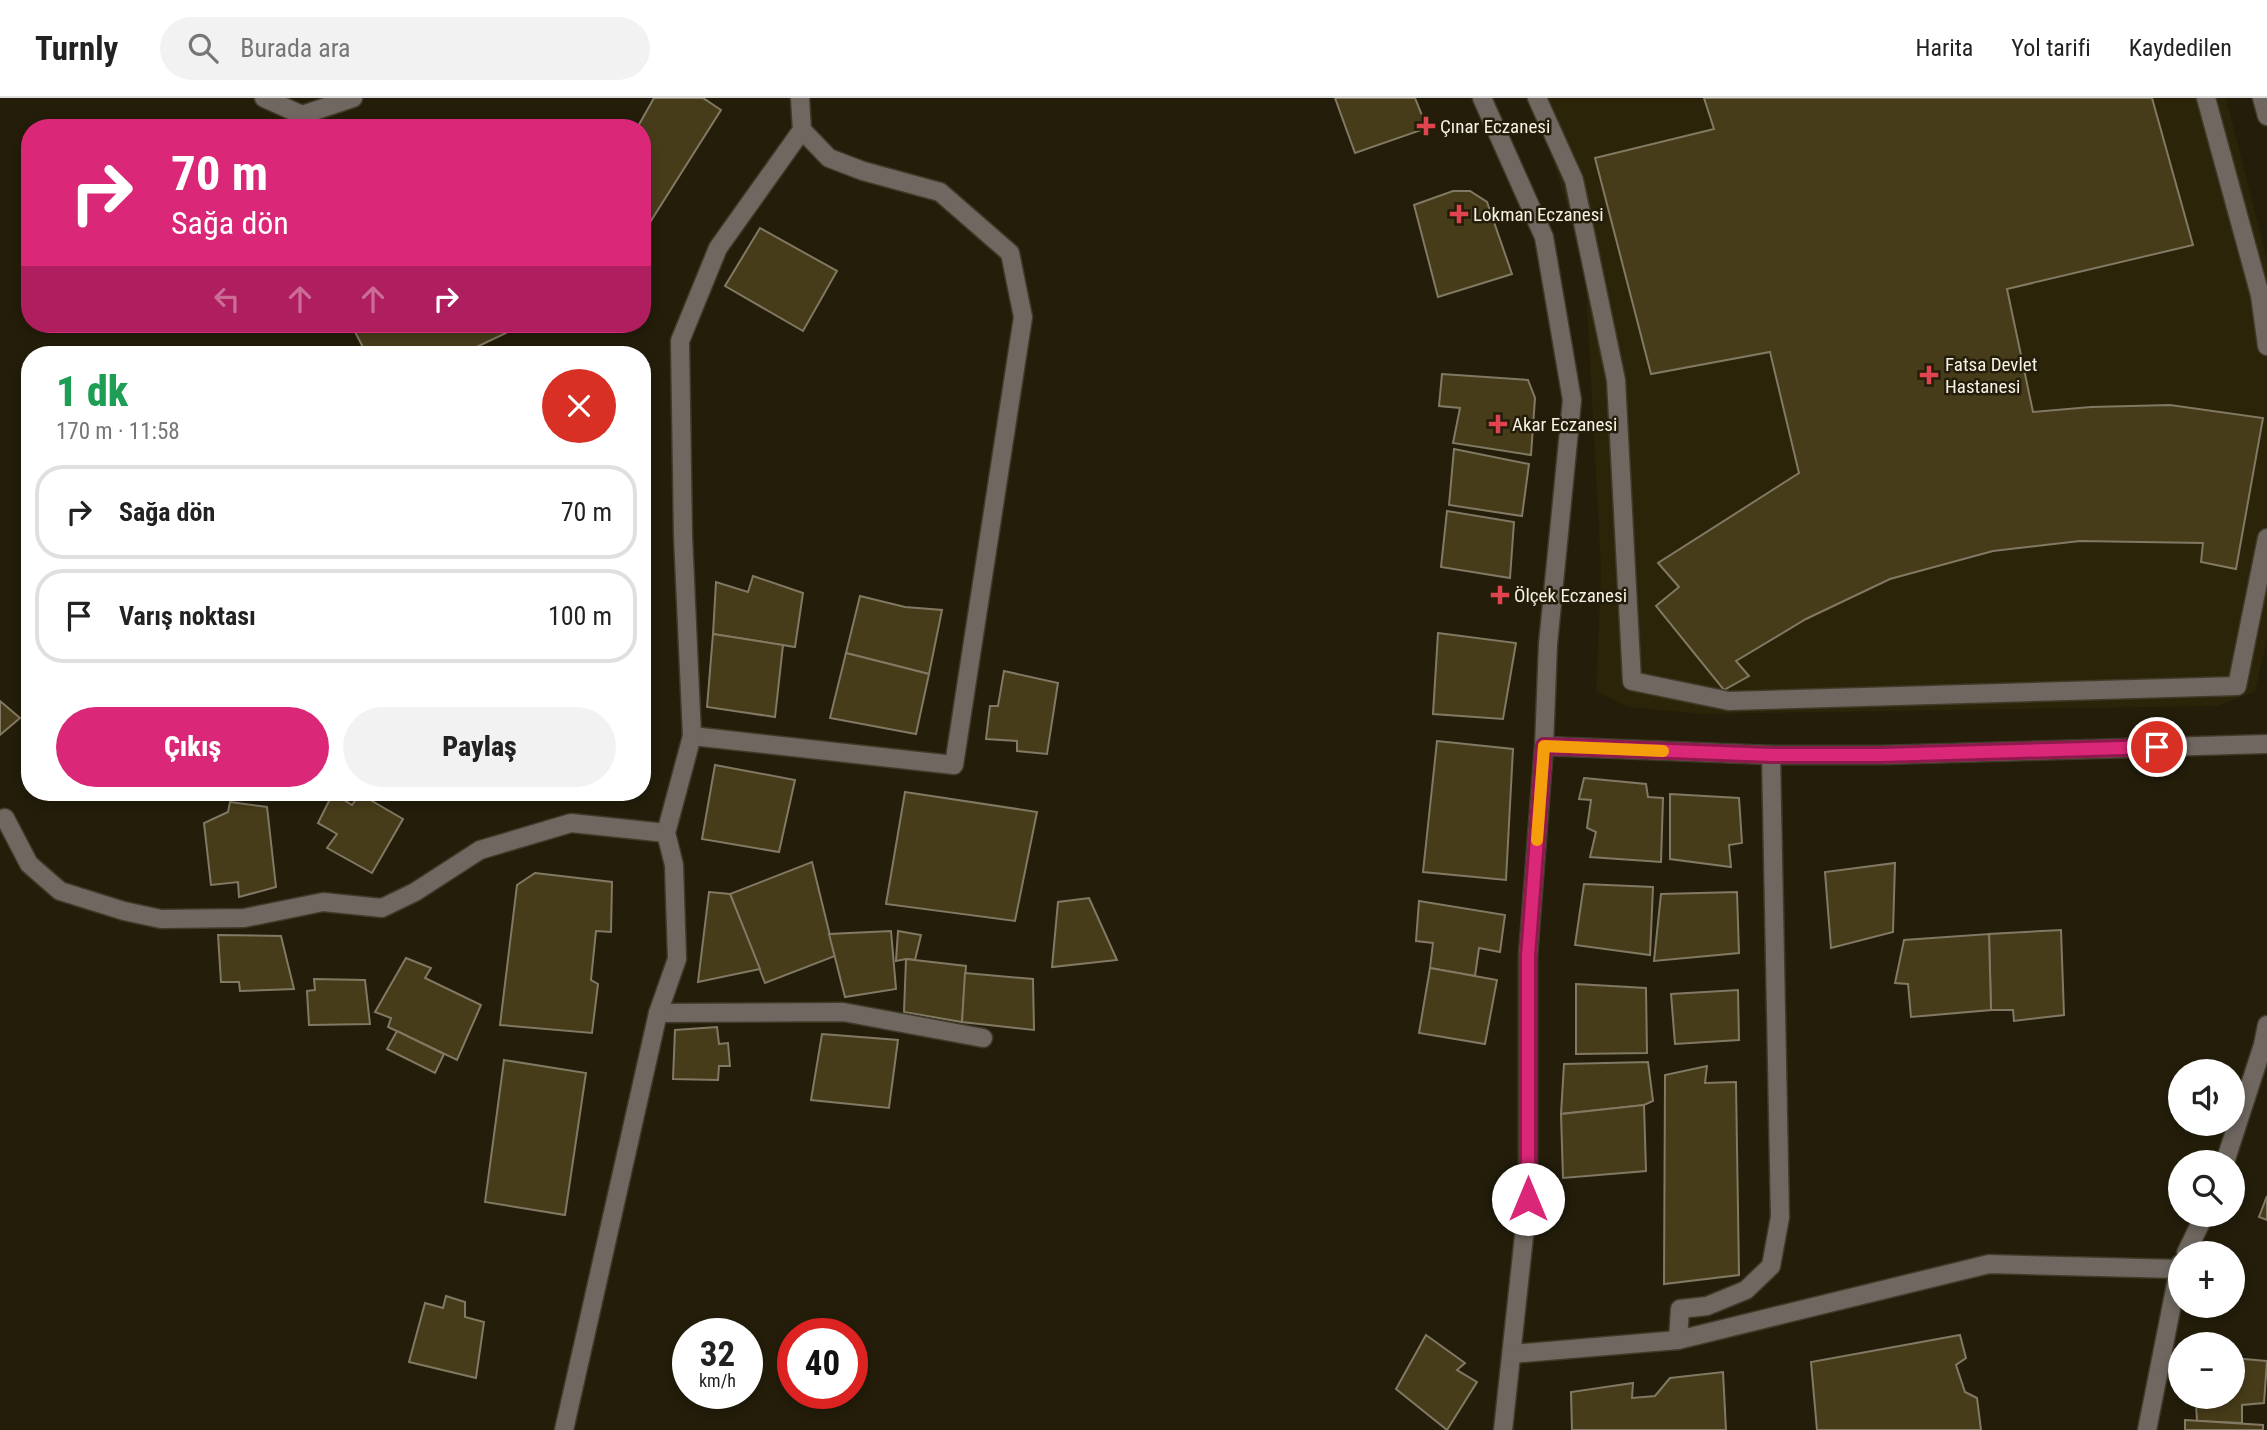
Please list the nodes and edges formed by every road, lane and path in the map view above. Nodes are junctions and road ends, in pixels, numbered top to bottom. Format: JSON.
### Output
{"nodes":[{"id":1,"x":264,"y":98,"type":"edge"},
{"id":2,"x":353,"y":98,"type":"edge"},
{"id":3,"x":800,"y":98,"type":"edge"},
{"id":4,"x":1482,"y":98,"type":"edge"},
{"id":5,"x":1537,"y":98,"type":"edge"},
{"id":6,"x":2206,"y":98,"type":"edge"},
{"id":7,"x":2262,"y":98,"type":"edge"},
{"id":8,"x":2267,"y":116,"type":"edge"},
{"id":9,"x":802,"y":130,"type":"junction"},
{"id":10,"x":2267,"y":346,"type":"edge"},
{"id":11,"x":2267,"y":538,"type":"edge"},
{"id":12,"x":692,"y":736,"type":"junction"},
{"id":13,"x":2267,"y":744,"type":"edge"},
{"id":14,"x":1544,"y":746,"type":"junction"},
{"id":15,"x":1771,"y":755,"type":"junction"},
{"id":16,"x":5,"y":817,"type":"dead end"},
{"id":17,"x":666,"y":833,"type":"junction"},
{"id":18,"x":658,"y":1013,"type":"junction"},
{"id":19,"x":2267,"y":1025,"type":"edge"},
{"id":20,"x":983,"y":1038,"type":"dead end"},
{"id":21,"x":2229,"y":1150,"type":"edge"},
{"id":22,"x":2168,"y":1262,"type":"edge"},
{"id":23,"x":2170,"y":1318,"type":"edge"},
{"id":24,"x":1678,"y":1340,"type":"junction"},
{"id":25,"x":1512,"y":1354,"type":"junction"},
{"id":26,"x":564,"y":1430,"type":"edge"},
{"id":27,"x":1503,"y":1430,"type":"edge"},
{"id":28,"x":2147,"y":1430,"type":"edge"}],
"edges":[{"from":1,"to":2,"type":"street"},
{"from":3,"to":9,"type":"street"},
{"from":4,"to":14,"type":"street"},
{"from":5,"to":11,"type":"street"},
{"from":6,"to":10,"type":"street"},
{"from":7,"to":8,"type":"street"},
{"from":9,"to":12,"type":"street"},
{"from":9,"to":12,"type":"street"},
{"from":12,"to":17,"type":"street"},
{"from":13,"to":15,"type":"street"},
{"from":14,"to":15,"type":"street"},
{"from":14,"to":25,"type":"street"},
{"from":15,"to":24,"type":"street"},
{"from":16,"to":17,"type":"street"},
{"from":17,"to":18,"type":"street"},
{"from":18,"to":20,"type":"street"},
{"from":18,"to":26,"type":"street"},
{"from":19,"to":21,"type":"street"},
{"from":22,"to":24,"type":"street"},
{"from":23,"to":28,"type":"street"},
{"from":24,"to":25,"type":"street"},
{"from":25,"to":27,"type":"street"}]}
